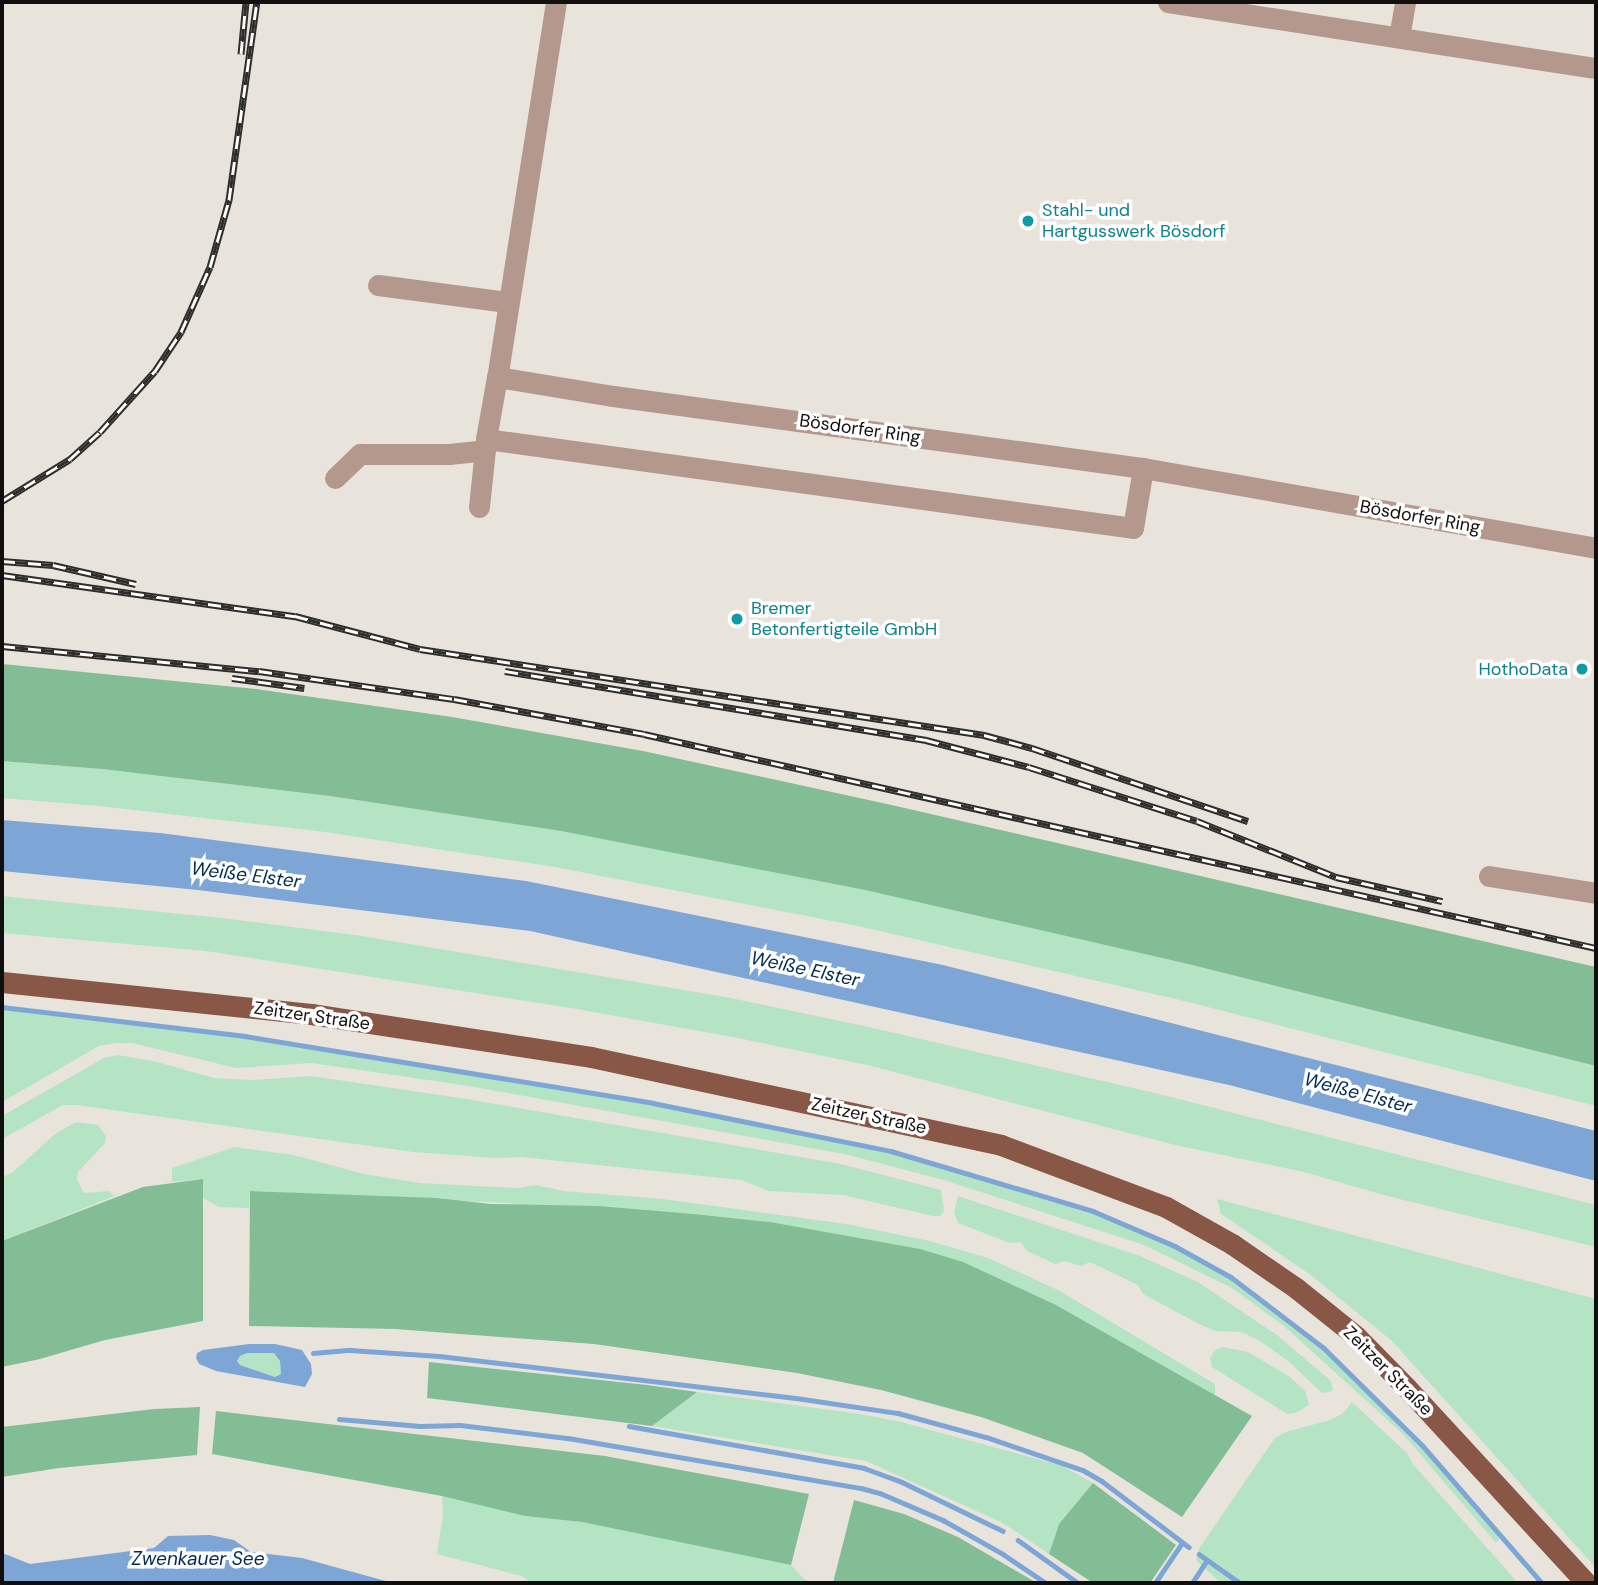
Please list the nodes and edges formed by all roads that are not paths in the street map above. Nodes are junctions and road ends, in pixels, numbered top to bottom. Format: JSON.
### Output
{"nodes":[{"id":1,"x":556,"y":2,"type":"edge"},
{"id":2,"x":1168,"y":2,"type":"edge"},
{"id":3,"x":1405,"y":2,"type":"edge"},
{"id":4,"x":1399,"y":37,"type":"junction"},
{"id":5,"x":1596,"y":68,"type":"edge"},
{"id":6,"x":378,"y":285,"type":"dead end"},
{"id":7,"x":508,"y":302,"type":"junction"},
{"id":8,"x":497,"y":377,"type":"junction"},
{"id":9,"x":485,"y":445,"type":"junction"},
{"id":10,"x":1143,"y":468,"type":"junction"},
{"id":11,"x":335,"y":478,"type":"dead end"},
{"id":12,"x":479,"y":507,"type":"dead end"},
{"id":13,"x":1596,"y":548,"type":"edge"},
{"id":14,"x":1489,"y":876,"type":"dead end"},
{"id":15,"x":1596,"y":893,"type":"edge"},
{"id":16,"x":2,"y":982,"type":"edge"},
{"id":17,"x":1586,"y":1583,"type":"edge"}],
"edges":[{"from":1,"to":7,"type":"street"},
{"from":2,"to":4,"type":"street"},
{"from":3,"to":4,"type":"street"},
{"from":4,"to":5,"type":"street"},
{"from":6,"to":7,"type":"street"},
{"from":7,"to":8,"type":"street"},
{"from":8,"to":9,"type":"street"},
{"from":8,"to":10,"type":"street","name":"Bösdorfer Ring"},
{"from":9,"to":10,"type":"street"},
{"from":9,"to":11,"type":"street"},
{"from":9,"to":12,"type":"street"},
{"from":10,"to":13,"type":"street","name":"Bösdorfer Ring"},
{"from":14,"to":15,"type":"street"},
{"from":16,"to":17,"type":"main road","name":"Zeitzer Straße"}]}
